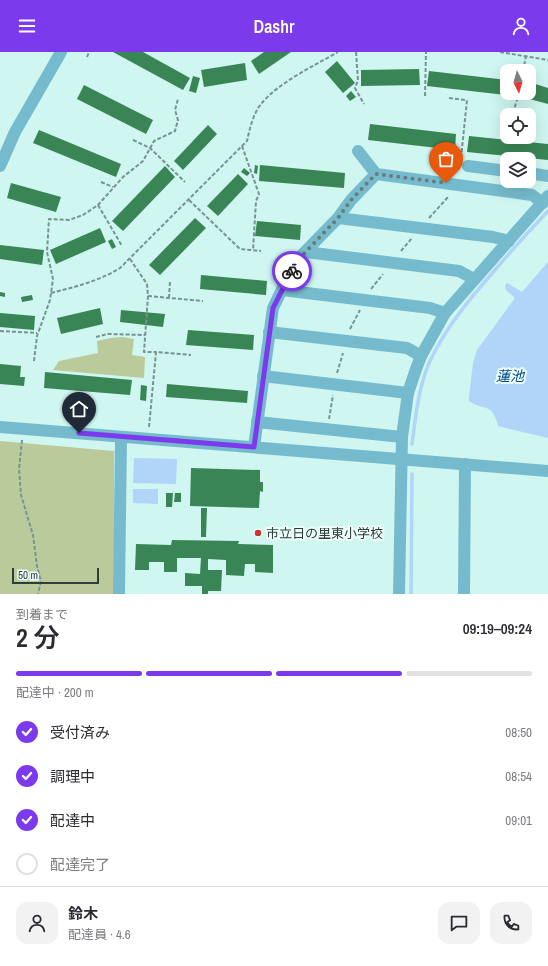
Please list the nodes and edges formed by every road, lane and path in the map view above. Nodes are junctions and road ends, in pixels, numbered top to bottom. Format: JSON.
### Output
{"nodes":[{"id":1,"x":61,"y":52,"type":"edge"},
{"id":2,"x":90,"y":52,"type":"edge"},
{"id":3,"x":338,"y":52,"type":"edge"},
{"id":4,"x":356,"y":52,"type":"edge"},
{"id":5,"x":426,"y":52,"type":"edge"},
{"id":6,"x":500,"y":52,"type":"edge"},
{"id":7,"x":526,"y":56,"type":"junction"},
{"id":8,"x":87,"y":57,"type":"dead end"},
{"id":9,"x":548,"y":60,"type":"edge"},
{"id":10,"x":525,"y":64,"type":"edge"},
{"id":11,"x":425,"y":96,"type":"dead end"},
{"id":12,"x":450,"y":98,"type":"dead end"},
{"id":13,"x":178,"y":99,"type":"dead end"},
{"id":14,"x":364,"y":104,"type":"dead end"},
{"id":15,"x":132,"y":140,"type":"dead end"},
{"id":16,"x":242,"y":146,"type":"junction"},
{"id":17,"x":150,"y":148,"type":"junction"},
{"id":18,"x":358,"y":151,"type":"dead end"},
{"id":19,"x":464,"y":165,"type":"joint"},
{"id":20,"x":0,"y":166,"type":"edge"},
{"id":21,"x":500,"y":170,"type":"edge"},
{"id":22,"x":376,"y":174,"type":"junction"},
{"id":23,"x":536,"y":174,"type":"edge"},
{"id":24,"x":548,"y":176,"type":"edge"},
{"id":25,"x":101,"y":182,"type":"dead end"},
{"id":26,"x":186,"y":182,"type":"dead end"},
{"id":27,"x":459,"y":185,"type":"junction"},
{"id":28,"x":113,"y":187,"type":"junction"},
{"id":29,"x":545,"y":199,"type":"edge"},
{"id":30,"x":189,"y":200,"type":"junction"},
{"id":31,"x":98,"y":205,"type":"junction"},
{"id":32,"x":338,"y":218,"type":"junction"},
{"id":33,"x":420,"y":228,"type":"junction"},
{"id":34,"x":509,"y":241,"type":"junction"},
{"id":35,"x":122,"y":246,"type":"dead end"},
{"id":36,"x":253,"y":250,"type":"junction"},
{"id":37,"x":261,"y":251,"type":"dead end"},
{"id":38,"x":306,"y":252,"type":"junction"},
{"id":39,"x":130,"y":259,"type":"junction"},
{"id":40,"x":391,"y":262,"type":"junction"},
{"id":41,"x":474,"y":279,"type":"junction"},
{"id":42,"x":170,"y":280,"type":"dead end"},
{"id":43,"x":282,"y":290,"type":"junction"},
{"id":44,"x":52,"y":293,"type":"junction"},
{"id":45,"x":148,"y":296,"type":"junction"},
{"id":46,"x":169,"y":298,"type":"junction"},
{"id":47,"x":203,"y":300,"type":"dead end"},
{"id":48,"x":365,"y":300,"type":"junction"},
{"id":49,"x":445,"y":313,"type":"junction"},
{"id":50,"x":0,"y":331,"type":"edge"},
{"id":51,"x":270,"y":332,"type":"junction"},
{"id":52,"x":37,"y":334,"type":"junction"},
{"id":53,"x":145,"y":335,"type":"junction"},
{"id":54,"x":96,"y":337,"type":"dead end"},
{"id":55,"x":346,"y":341,"type":"junction"},
{"id":56,"x":156,"y":352,"type":"junction"},
{"id":57,"x":191,"y":355,"type":"dead end"},
{"id":58,"x":421,"y":356,"type":"junction"},
{"id":59,"x":34,"y":361,"type":"dead end"},
{"id":60,"x":263,"y":376,"type":"junction"},
{"id":61,"x":408,"y":393,"type":"junction"},
{"id":62,"x":257,"y":422,"type":"junction"},
{"id":63,"x":0,"y":427,"type":"edge"},
{"id":64,"x":23,"y":429,"type":"junction"},
{"id":65,"x":121,"y":437,"type":"junction"},
{"id":66,"x":402,"y":437,"type":"junction"},
{"id":67,"x":148,"y":439,"type":"junction"},
{"id":68,"x":254,"y":447,"type":"junction"},
{"id":69,"x":401,"y":459,"type":"junction"},
{"id":70,"x":464,"y":464,"type":"junction"},
{"id":71,"x":548,"y":471,"type":"edge"},
{"id":72,"x":38,"y":594,"type":"edge"},
{"id":73,"x":119,"y":594,"type":"edge"},
{"id":74,"x":399,"y":594,"type":"edge"},
{"id":75,"x":464,"y":594,"type":"edge"}],
"edges":[{"from":1,"to":20,"type":"street"},
{"from":2,"to":8,"type":"path"},
{"from":3,"to":16,"type":"path"},
{"from":4,"to":14,"type":"path"},
{"from":5,"to":11,"type":"path"},
{"from":6,"to":7,"type":"path"},
{"from":7,"to":9,"type":"path"},
{"from":7,"to":10,"type":"path"},
{"from":12,"to":19,"type":"path"},
{"from":13,"to":17,"type":"path"},
{"from":15,"to":17,"type":"path"},
{"from":16,"to":30,"type":"path"},
{"from":16,"to":36,"type":"path"},
{"from":17,"to":26,"type":"path"},
{"from":17,"to":28,"type":"path"},
{"from":18,"to":22,"type":"street"},
{"from":19,"to":21,"type":"street"},
{"from":22,"to":27,"type":"street"},
{"from":22,"to":32,"type":"street"},
{"from":23,"to":24,"type":"street"},
{"from":25,"to":28,"type":"path"},
{"from":27,"to":29,"type":"street"},
{"from":27,"to":33,"type":"path"},
{"from":28,"to":31,"type":"path"},
{"from":29,"to":34,"type":"street"},
{"from":30,"to":36,"type":"path"},
{"from":30,"to":39,"type":"path"},
{"from":31,"to":35,"type":"path"},
{"from":31,"to":44,"type":"path"},
{"from":32,"to":33,"type":"street"},
{"from":32,"to":38,"type":"street"},
{"from":33,"to":34,"type":"street"},
{"from":33,"to":40,"type":"path"},
{"from":34,"to":41,"type":"street"},
{"from":36,"to":37,"type":"path"},
{"from":38,"to":40,"type":"street"},
{"from":38,"to":43,"type":"street"},
{"from":39,"to":44,"type":"path"},
{"from":39,"to":45,"type":"path"},
{"from":40,"to":41,"type":"street"},
{"from":40,"to":48,"type":"path"},
{"from":41,"to":49,"type":"street"},
{"from":42,"to":46,"type":"path"},
{"from":43,"to":48,"type":"street"},
{"from":43,"to":51,"type":"street"},
{"from":44,"to":52,"type":"path"},
{"from":45,"to":46,"type":"path"},
{"from":45,"to":53,"type":"path"},
{"from":46,"to":47,"type":"path"},
{"from":48,"to":49,"type":"street"},
{"from":48,"to":55,"type":"path"},
{"from":49,"to":58,"type":"street"},
{"from":50,"to":52,"type":"path"},
{"from":51,"to":55,"type":"street"},
{"from":51,"to":60,"type":"street"},
{"from":52,"to":59,"type":"path"},
{"from":53,"to":54,"type":"path"},
{"from":53,"to":56,"type":"path"},
{"from":55,"to":58,"type":"street"},
{"from":56,"to":57,"type":"path"},
{"from":56,"to":67,"type":"path"},
{"from":58,"to":61,"type":"street"},
{"from":60,"to":61,"type":"street"},
{"from":60,"to":62,"type":"street"},
{"from":61,"to":66,"type":"street"},
{"from":62,"to":66,"type":"street"},
{"from":62,"to":68,"type":"street"},
{"from":63,"to":64,"type":"street"},
{"from":64,"to":65,"type":"street"},
{"from":64,"to":72,"type":"path"},
{"from":65,"to":67,"type":"street"},
{"from":65,"to":73,"type":"street"},
{"from":66,"to":69,"type":"street"},
{"from":67,"to":68,"type":"street"},
{"from":68,"to":69,"type":"street"},
{"from":69,"to":70,"type":"street"},
{"from":69,"to":74,"type":"street"},
{"from":70,"to":71,"type":"street"},
{"from":70,"to":75,"type":"street"}]}
